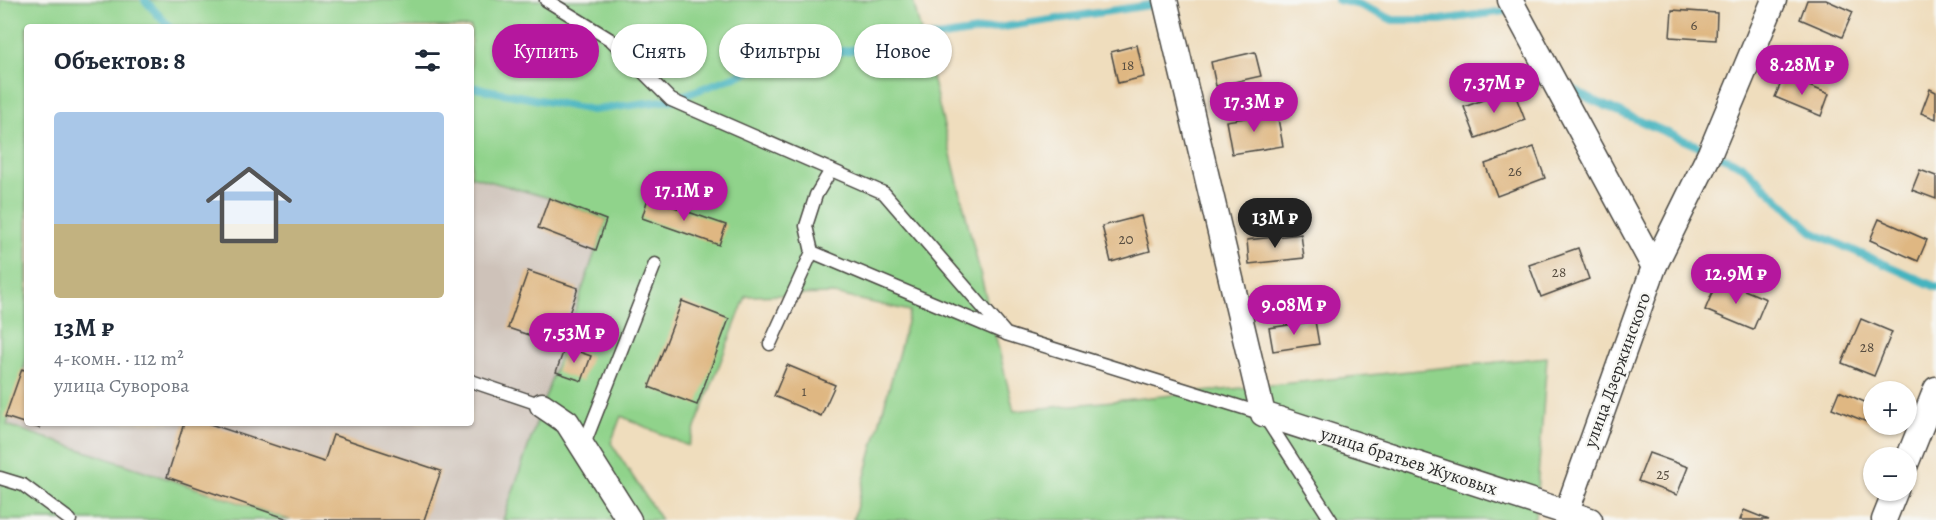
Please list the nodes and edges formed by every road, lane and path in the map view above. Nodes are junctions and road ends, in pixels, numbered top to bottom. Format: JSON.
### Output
{"nodes":[{"id":1,"x":546,"y":0,"type":"edge"},
{"id":2,"x":1165,"y":0,"type":"edge"},
{"id":3,"x":1510,"y":0,"type":"edge"},
{"id":4,"x":1774,"y":0,"type":"edge"},
{"id":5,"x":831,"y":170,"type":"junction"},
{"id":6,"x":812,"y":252,"type":"junction"},
{"id":7,"x":655,"y":264,"type":"dead end"},
{"id":8,"x":1654,"y":267,"type":"junction"},
{"id":9,"x":1006,"y":334,"type":"junction"},
{"id":10,"x":770,"y":344,"type":"dead end"},
{"id":11,"x":474,"y":382,"type":"edge"},
{"id":12,"x":1936,"y":389,"type":"edge"},
{"id":13,"x":542,"y":405,"type":"joint"},
{"id":14,"x":1263,"y":414,"type":"junction"},
{"id":15,"x":1913,"y":447,"type":"edge"},
{"id":16,"x":583,"y":448,"type":"junction"},
{"id":17,"x":0,"y":478,"type":"edge"},
{"id":18,"x":1892,"y":501,"type":"edge"},
{"id":19,"x":1567,"y":511,"type":"junction"},
{"id":20,"x":70,"y":520,"type":"edge"},
{"id":21,"x":629,"y":520,"type":"edge"},
{"id":22,"x":1331,"y":520,"type":"edge"},
{"id":23,"x":1590,"y":520,"type":"edge"},
{"id":24,"x":1884,"y":520,"type":"edge"}],
"edges":[{"from":1,"to":5,"type":"lane"},
{"from":2,"to":14,"type":"street"},
{"from":3,"to":8,"type":"street"},
{"from":4,"to":8,"type":"street","name":"улица Дзержинского"},
{"from":5,"to":6,"type":"lane"},
{"from":5,"to":9,"type":"lane"},
{"from":6,"to":9,"type":"lane"},
{"from":6,"to":10,"type":"lane"},
{"from":7,"to":16,"type":"lane"},
{"from":8,"to":19,"type":"street","name":"улица Дзержинского"},
{"from":9,"to":14,"type":"lane"},
{"from":11,"to":13,"type":"lane"},
{"from":12,"to":15,"type":"street"},
{"from":13,"to":16,"type":"street"},
{"from":14,"to":19,"type":"street","name":"улица братьев Жуковых"},
{"from":14,"to":22,"type":"lane"},
{"from":16,"to":21,"type":"street"},
{"from":17,"to":20,"type":"lane"},
{"from":18,"to":24,"type":"street"},
{"from":19,"to":23,"type":"street","name":"улица братьев Жуковых"}]}
